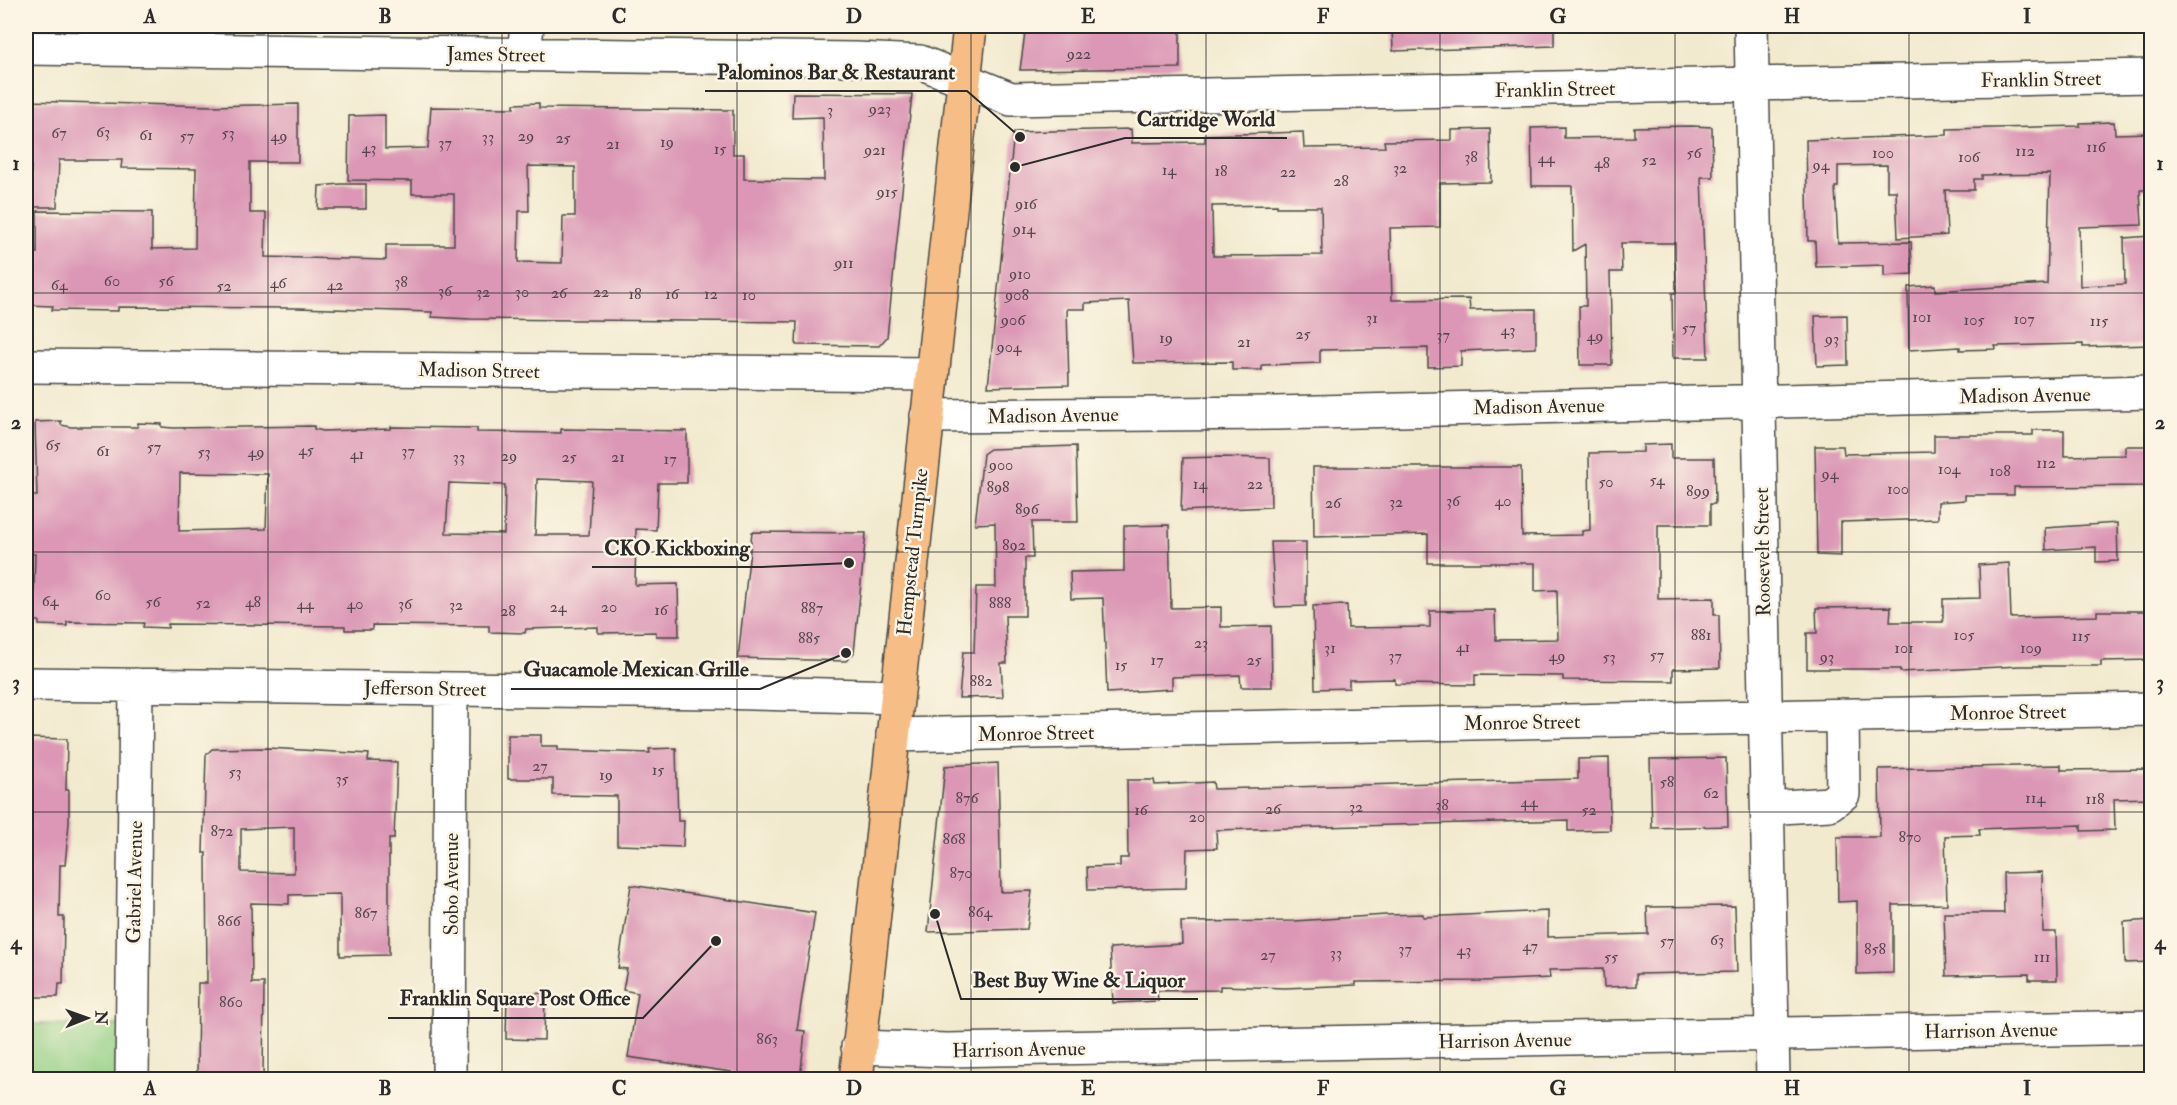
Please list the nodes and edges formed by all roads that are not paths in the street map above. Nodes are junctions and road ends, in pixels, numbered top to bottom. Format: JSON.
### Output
{"nodes":[{"id":1,"x":970,"y":26,"type":"edge"},
{"id":2,"x":1751,"y":26,"type":"edge"},
{"id":3,"x":525,"y":40,"type":"edge"},
{"id":4,"x":26,"y":48,"type":"edge"},
{"id":5,"x":2151,"y":76,"type":"edge"},
{"id":6,"x":963,"y":79,"type":"junction"},
{"id":7,"x":1753,"y":85,"type":"junction"},
{"id":8,"x":26,"y":366,"type":"edge"},
{"id":9,"x":932,"y":374,"type":"junction"},
{"id":10,"x":2151,"y":392,"type":"edge"},
{"id":11,"x":1760,"y":401,"type":"junction"},
{"id":12,"x":927,"y":416,"type":"junction"},
{"id":13,"x":26,"y":684,"type":"edge"},
{"id":14,"x":136,"y":685,"type":"junction"},
{"id":15,"x":451,"y":688,"type":"junction"},
{"id":16,"x":897,"y":697,"type":"junction"},
{"id":17,"x":2151,"y":709,"type":"edge"},
{"id":18,"x":1842,"y":715,"type":"junction"},
{"id":19,"x":1766,"y":717,"type":"junction"},
{"id":20,"x":893,"y":735,"type":"junction"},
{"id":21,"x":1767,"y":808,"type":"junction"},
{"id":22,"x":2151,"y":1027,"type":"edge"},
{"id":23,"x":1772,"y":1034,"type":"junction"},
{"id":24,"x":858,"y":1047,"type":"junction"},
{"id":25,"x":132,"y":1080,"type":"edge"},
{"id":26,"x":449,"y":1080,"type":"edge"},
{"id":27,"x":856,"y":1080,"type":"edge"},
{"id":28,"x":1773,"y":1080,"type":"edge"}],
"edges":[{"from":1,"to":6,"type":"main road","name":"Hempstead Turnpike"},
{"from":2,"to":7,"type":"street","name":"Roosevelt Street"},
{"from":3,"to":4,"type":"street","name":"James Street"},
{"from":3,"to":6,"type":"street","name":"James Street"},
{"from":5,"to":7,"type":"street","name":"Franklin Street"},
{"from":6,"to":7,"type":"street","name":"Franklin Street"},
{"from":6,"to":9,"type":"main road","name":"Hempstead Turnpike"},
{"from":7,"to":11,"type":"street","name":"Roosevelt Street"},
{"from":8,"to":9,"type":"street","name":"Madison Street"},
{"from":9,"to":12,"type":"main road","name":"Hempstead Turnpike"},
{"from":10,"to":11,"type":"street","name":"Madison Avenue"},
{"from":11,"to":12,"type":"street","name":"Madison Avenue"},
{"from":11,"to":19,"type":"street","name":"Roosevelt Street"},
{"from":12,"to":16,"type":"main road","name":"Hempstead Turnpike"},
{"from":13,"to":14,"type":"street","name":"Jefferson Street"},
{"from":14,"to":15,"type":"street","name":"Jefferson Street"},
{"from":14,"to":25,"type":"street","name":"Gabriel Avenue"},
{"from":15,"to":16,"type":"street","name":"Jefferson Street"},
{"from":15,"to":26,"type":"street","name":"Sobo Avenue"},
{"from":16,"to":20,"type":"main road","name":"Hempstead Turnpike"},
{"from":17,"to":18,"type":"street","name":"Monroe Street"},
{"from":18,"to":19,"type":"street","name":"Monroe Street"},
{"from":18,"to":21,"type":"street"},
{"from":19,"to":20,"type":"street","name":"Monroe Street"},
{"from":19,"to":21,"type":"street","name":"Roosevelt Street"},
{"from":20,"to":24,"type":"main road","name":"Hempstead Turnpike"},
{"from":21,"to":23,"type":"street","name":"Roosevelt Street"},
{"from":22,"to":23,"type":"street","name":"Harrison Avenue"},
{"from":23,"to":24,"type":"street","name":"Harrison Avenue"},
{"from":23,"to":28,"type":"street","name":"Roosevelt Street"},
{"from":24,"to":27,"type":"main road","name":"Hempstead Turnpike"}]}
